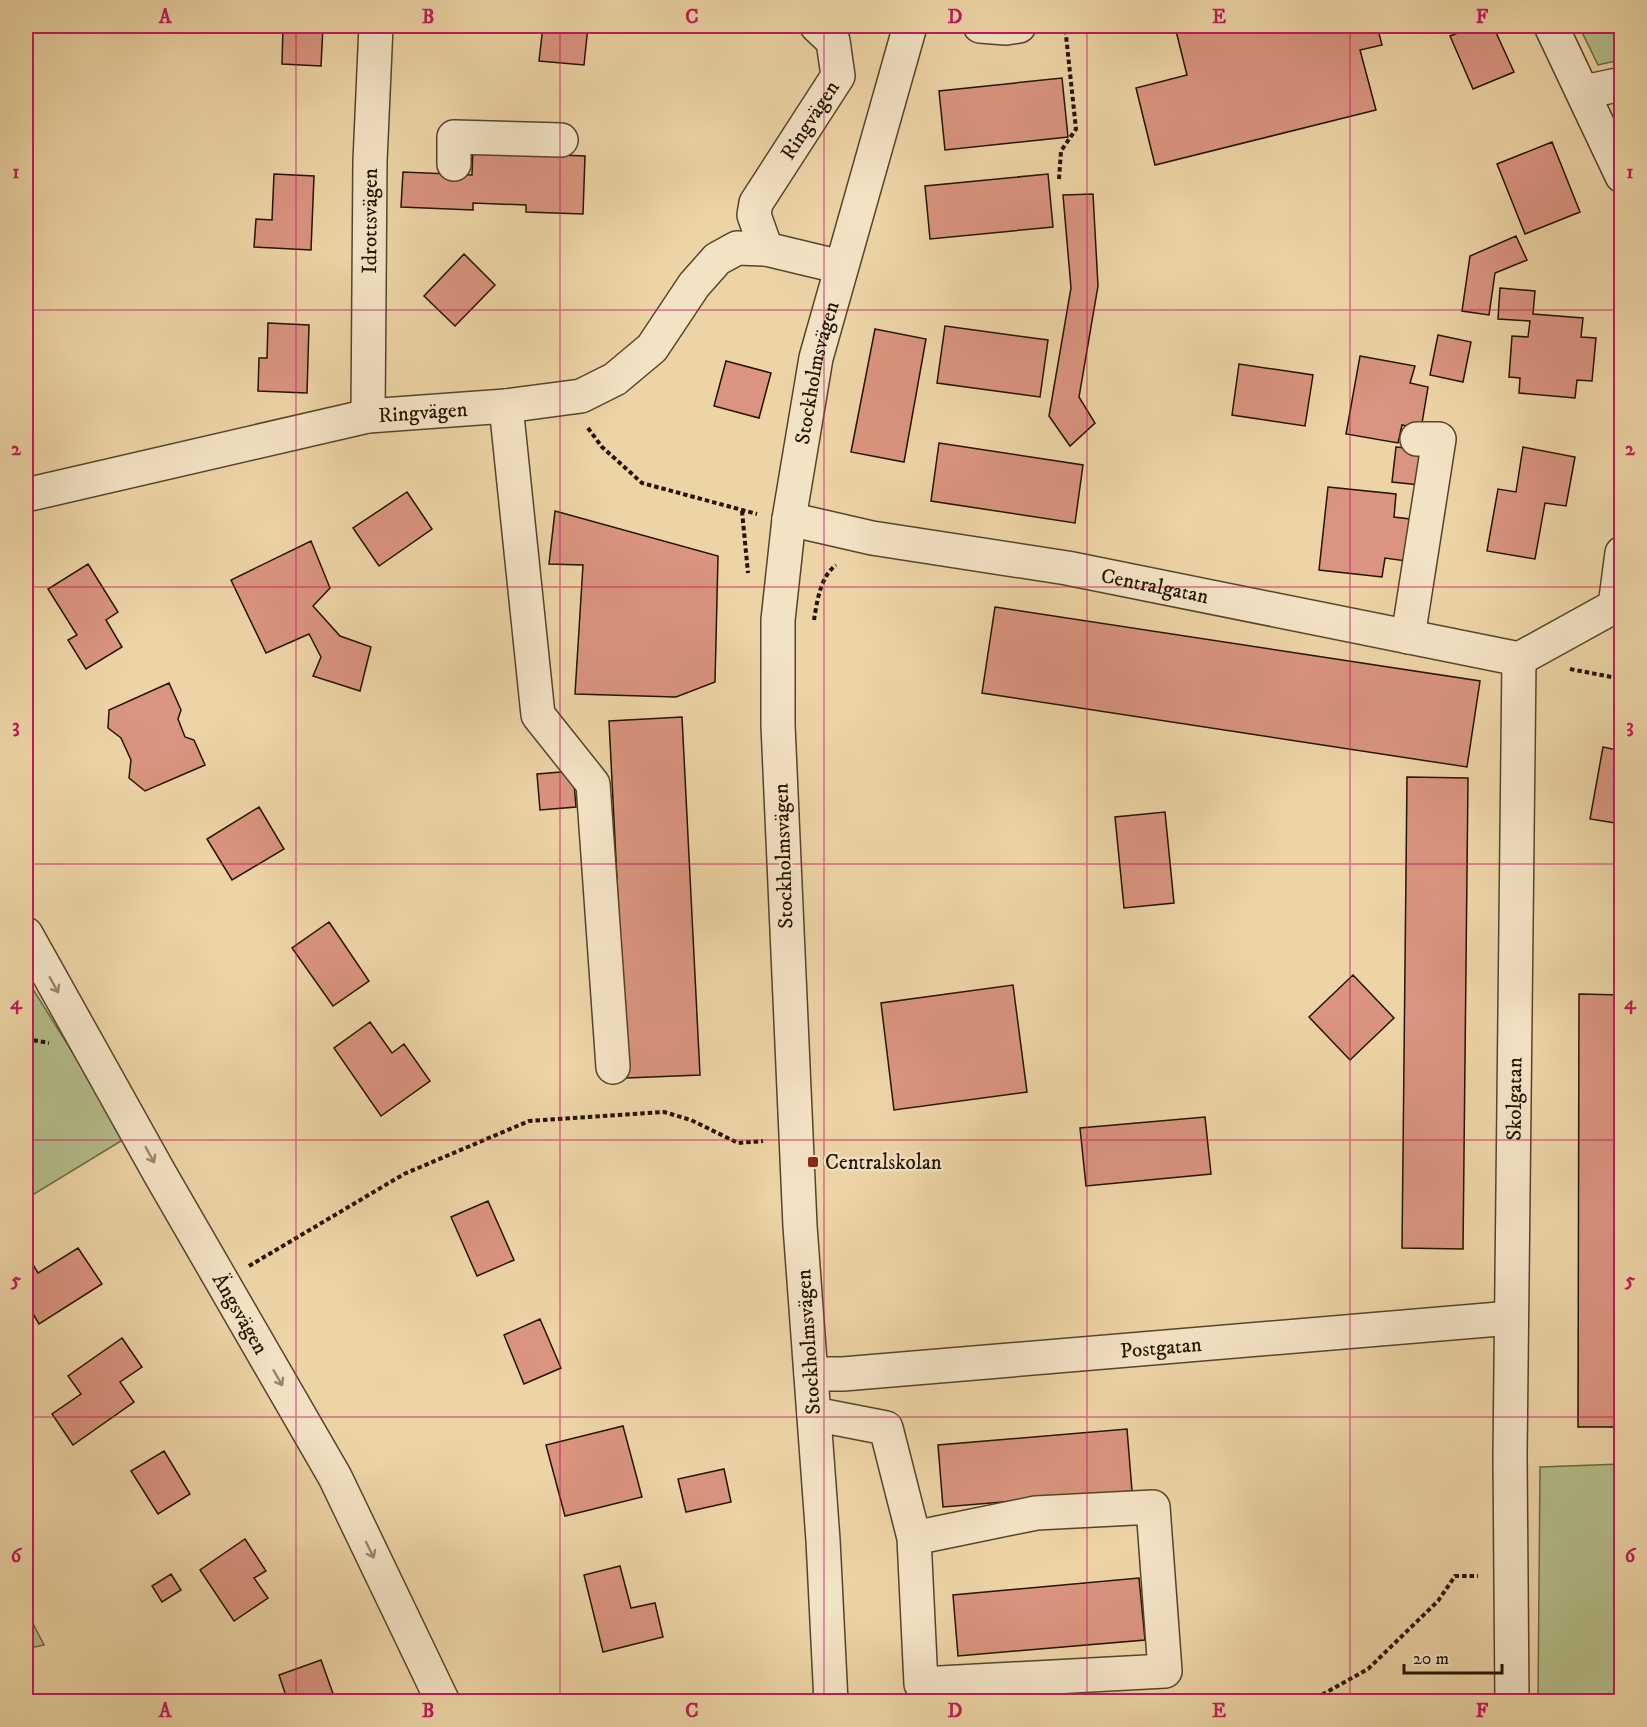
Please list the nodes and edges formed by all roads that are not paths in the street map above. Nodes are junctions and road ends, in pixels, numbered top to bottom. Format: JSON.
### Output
{"nodes":[{"id":1,"x":376,"y":26,"type":"edge"},
{"id":2,"x":817,"y":26,"type":"edge"},
{"id":3,"x":910,"y":26,"type":"edge"},
{"id":4,"x":980,"y":26,"type":"edge"},
{"id":5,"x":1020,"y":26,"type":"edge"},
{"id":6,"x":1551,"y":26,"type":"edge"},
{"id":7,"x":1622,"y":84,"type":"edge"},
{"id":8,"x":1584,"y":92,"type":"junction"},
{"id":9,"x":561,"y":140,"type":"dead end"},
{"id":10,"x":454,"y":164,"type":"dead end"},
{"id":11,"x":1622,"y":176,"type":"edge"},
{"id":12,"x":766,"y":249,"type":"junction"},
{"id":13,"x":841,"y":267,"type":"junction"},
{"id":14,"x":506,"y":406,"type":"junction"},
{"id":15,"x":368,"y":416,"type":"junction"},
{"id":16,"x":1417,"y":439,"type":"dead end"},
{"id":17,"x":26,"y":495,"type":"edge"},
{"id":18,"x":789,"y":519,"type":"junction"},
{"id":19,"x":1622,"y":554,"type":"edge"},
{"id":20,"x":1408,"y":637,"type":"junction"},
{"id":21,"x":1520,"y":660,"type":"junction"},
{"id":22,"x":26,"y":934,"type":"edge"},
{"id":23,"x":613,"y":1067,"type":"dead end"},
{"id":24,"x":1511,"y":1318,"type":"junction"},
{"id":25,"x":811,"y":1374,"type":"junction"},
{"id":26,"x":814,"y":1414,"type":"junction"},
{"id":27,"x":914,"y":1538,"type":"junction"},
{"id":28,"x":443,"y":1701,"type":"edge"},
{"id":29,"x":831,"y":1701,"type":"edge"},
{"id":30,"x":1512,"y":1701,"type":"edge"}],
"edges":[{"from":1,"to":15,"type":"street","name":"Idrottsvägen"},
{"from":2,"to":12,"type":"street","name":"Ringvägen"},
{"from":3,"to":13,"type":"street","name":"Stockholmsvägen"},
{"from":4,"to":5,"type":"street"},
{"from":6,"to":8,"type":"street"},
{"from":7,"to":8,"type":"street"},
{"from":8,"to":11,"type":"street"},
{"from":9,"to":10,"type":"street"},
{"from":12,"to":13,"type":"street","name":"Ringvägen"},
{"from":12,"to":14,"type":"street","name":"Ringvägen"},
{"from":13,"to":18,"type":"street","name":"Stockholmsvägen"},
{"from":14,"to":15,"type":"street","name":"Ringvägen"},
{"from":14,"to":23,"type":"street"},
{"from":15,"to":17,"type":"street","name":"Ringvägen"},
{"from":16,"to":20,"type":"street"},
{"from":18,"to":20,"type":"street","name":"Centralgatan"},
{"from":18,"to":25,"type":"street","name":"Stockholmsvägen"},
{"from":19,"to":21,"type":"street"},
{"from":20,"to":21,"type":"street","name":"Centralgatan"},
{"from":21,"to":24,"type":"street","name":"Skolgatan"},
{"from":22,"to":28,"type":"street","name":"Ängsvägen","one_way":true},
{"from":24,"to":25,"type":"street","name":"Postgatan"},
{"from":24,"to":30,"type":"street","name":"Skolgatan"},
{"from":25,"to":26,"type":"street","name":"Stockholmsvägen"},
{"from":26,"to":27,"type":"street"},
{"from":26,"to":29,"type":"street","name":"Stockholmsvägen"},
{"from":27,"to":27,"type":"street"}]}
